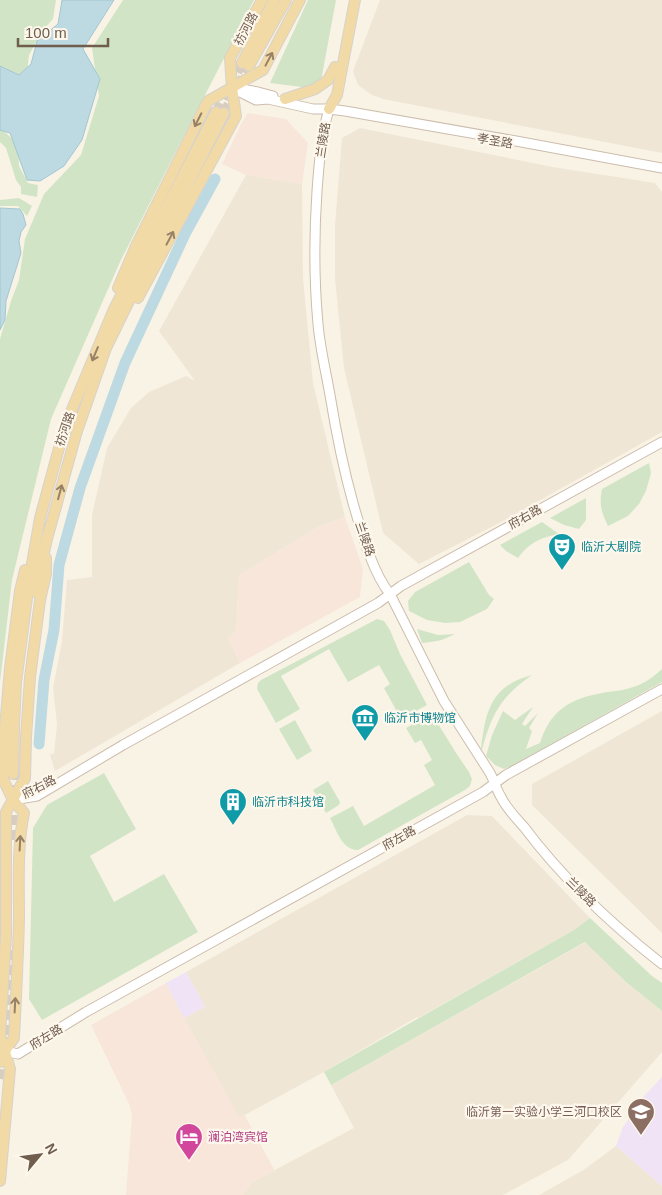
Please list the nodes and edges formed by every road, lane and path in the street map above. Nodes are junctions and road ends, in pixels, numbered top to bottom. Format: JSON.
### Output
{"nodes":[{"id":1,"x":262,"y":0,"type":"edge"},
{"id":2,"x":274,"y":0,"type":"edge"},
{"id":3,"x":286,"y":0,"type":"edge"},
{"id":4,"x":300,"y":0,"type":"edge"},
{"id":5,"x":349,"y":0,"type":"edge"},
{"id":6,"x":355,"y":0,"type":"edge"},
{"id":7,"x":335,"y":68,"type":"junction"},
{"id":8,"x":232,"y":88,"type":"junction"},
{"id":9,"x":285,"y":99,"type":"junction"},
{"id":10,"x":329,"y":109,"type":"junction"},
{"id":11,"x":662,"y":168,"type":"edge"},
{"id":12,"x":662,"y":172,"type":"edge"},
{"id":13,"x":114,"y":309,"type":"junction"},
{"id":14,"x":110,"y":340,"type":"junction"},
{"id":15,"x":662,"y":442,"type":"edge"},
{"id":16,"x":662,"y":446,"type":"edge"},
{"id":17,"x":40,"y":518,"type":"junction"},
{"id":18,"x":47,"y":539,"type":"junction"},
{"id":19,"x":390,"y":594,"type":"junction"},
{"id":20,"x":662,"y":691,"type":"edge"},
{"id":21,"x":496,"y":784,"type":"junction"},
{"id":22,"x":13,"y":800,"type":"junction"},
{"id":23,"x":662,"y":957,"type":"edge"},
{"id":24,"x":662,"y":964,"type":"edge"},
{"id":25,"x":5,"y":1051,"type":"junction"},
{"id":26,"x":0,"y":1062,"type":"edge"},
{"id":27,"x":5,"y":1083,"type":"edge"},
{"id":28,"x":0,"y":1139,"type":"edge"},
{"id":29,"x":0,"y":1181,"type":"edge"}],
"edges":[{"from":1,"to":8,"type":"main road","name":"祊河路"},
{"from":2,"to":3,"type":"main road","name":"祊河路"},
{"from":8,"to":4,"type":"main road","one_way":true},
{"from":5,"to":7,"type":"main road"},
{"from":6,"to":10,"type":"main road"},
{"from":7,"to":9,"type":"main road"},
{"from":7,"to":10,"type":"main road"},
{"from":8,"to":9,"type":"main road","name":"孝圣路"},
{"from":8,"to":10,"type":"main road","name":"孝圣路"},
{"from":8,"to":13,"type":"main road","one_way":true},
{"from":14,"to":8,"type":"main road","name":"祊河路","one_way":true},
{"from":9,"to":10,"type":"main road","name":"孝圣路"},
{"from":10,"to":11,"type":"main road","name":"孝圣路"},
{"from":10,"to":12,"type":"main road","name":"孝圣路"},
{"from":10,"to":19,"type":"main road","name":"兰陵路"},
{"from":13,"to":14,"type":"main road","name":"祊河路"},
{"from":13,"to":17,"type":"main road","name":"祊河路","one_way":true},
{"from":18,"to":14,"type":"main road","name":"祊河路","one_way":true},
{"from":15,"to":19,"type":"main road","name":"府右路"},
{"from":16,"to":19,"type":"main road","name":"府右路"},
{"from":17,"to":18,"type":"main road","name":"祊河路"},
{"from":17,"to":22,"type":"main road"},
{"from":18,"to":22,"type":"main road"},
{"from":19,"to":21,"type":"main road","name":"兰陵路"},
{"from":19,"to":22,"type":"main road","name":"府右路"},
{"from":20,"to":21,"type":"main road","name":"府左路"},
{"from":21,"to":23,"type":"main road","name":"兰陵路"},
{"from":21,"to":24,"type":"main road","name":"兰陵路"},
{"from":21,"to":25,"type":"main road","name":"府左路"},
{"from":22,"to":25,"type":"main road"},
{"from":25,"to":22,"type":"main road","one_way":true},
{"from":25,"to":26,"type":"main road"},
{"from":25,"to":27,"type":"main road"},
{"from":27,"to":28,"type":"main road"},
{"from":27,"to":29,"type":"main road"}]}
